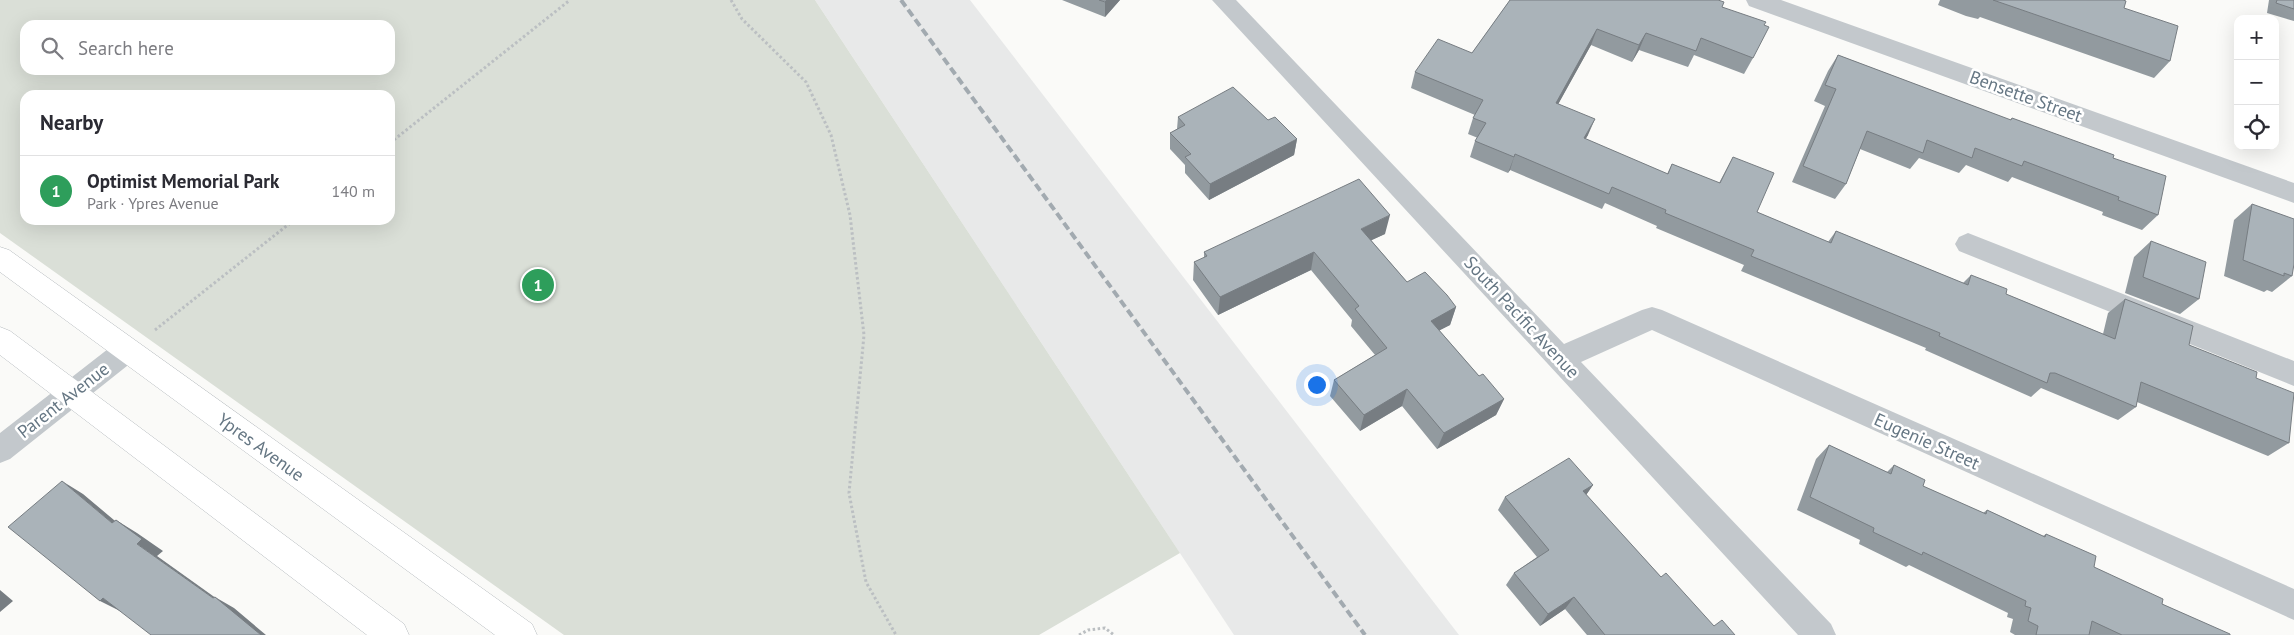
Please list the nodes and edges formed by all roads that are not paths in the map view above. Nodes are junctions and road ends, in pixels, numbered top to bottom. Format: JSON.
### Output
{"nodes":[{"id":1,"x":1223,"y":0,"type":"edge"},
{"id":2,"x":1758,"y":0,"type":"edge"},
{"id":3,"x":2294,"y":193,"type":"edge"},
{"id":4,"x":1968,"y":244,"type":"dead end"},
{"id":5,"x":0,"y":258,"type":"edge"},
{"id":6,"x":0,"y":339,"type":"edge"},
{"id":7,"x":127,"y":350,"type":"junction"},
{"id":8,"x":1560,"y":358,"type":"junction"},
{"id":9,"x":2294,"y":374,"type":"edge"},
{"id":10,"x":72,"y":393,"type":"junction"},
{"id":11,"x":0,"y":450,"type":"edge"},
{"id":12,"x":2294,"y":605,"type":"edge"},
{"id":13,"x":393,"y":635,"type":"edge"},
{"id":14,"x":521,"y":635,"type":"edge"},
{"id":15,"x":1820,"y":635,"type":"edge"}],
"edges":[{"from":1,"to":8,"type":"street","name":"South Pacific Avenue"},
{"from":2,"to":3,"type":"street","name":"Bensette Street"},
{"from":4,"to":9,"type":"street"},
{"from":5,"to":7,"type":"main road","name":"Ypres Avenue"},
{"from":6,"to":10,"type":"main road"},
{"from":7,"to":10,"type":"street","name":"Parent Avenue"},
{"from":7,"to":14,"type":"main road","name":"Ypres Avenue"},
{"from":8,"to":12,"type":"street","name":"Eugenie Street"},
{"from":8,"to":15,"type":"street","name":"South Pacific Avenue"},
{"from":10,"to":11,"type":"street","name":"Parent Avenue"},
{"from":10,"to":13,"type":"main road"}]}
